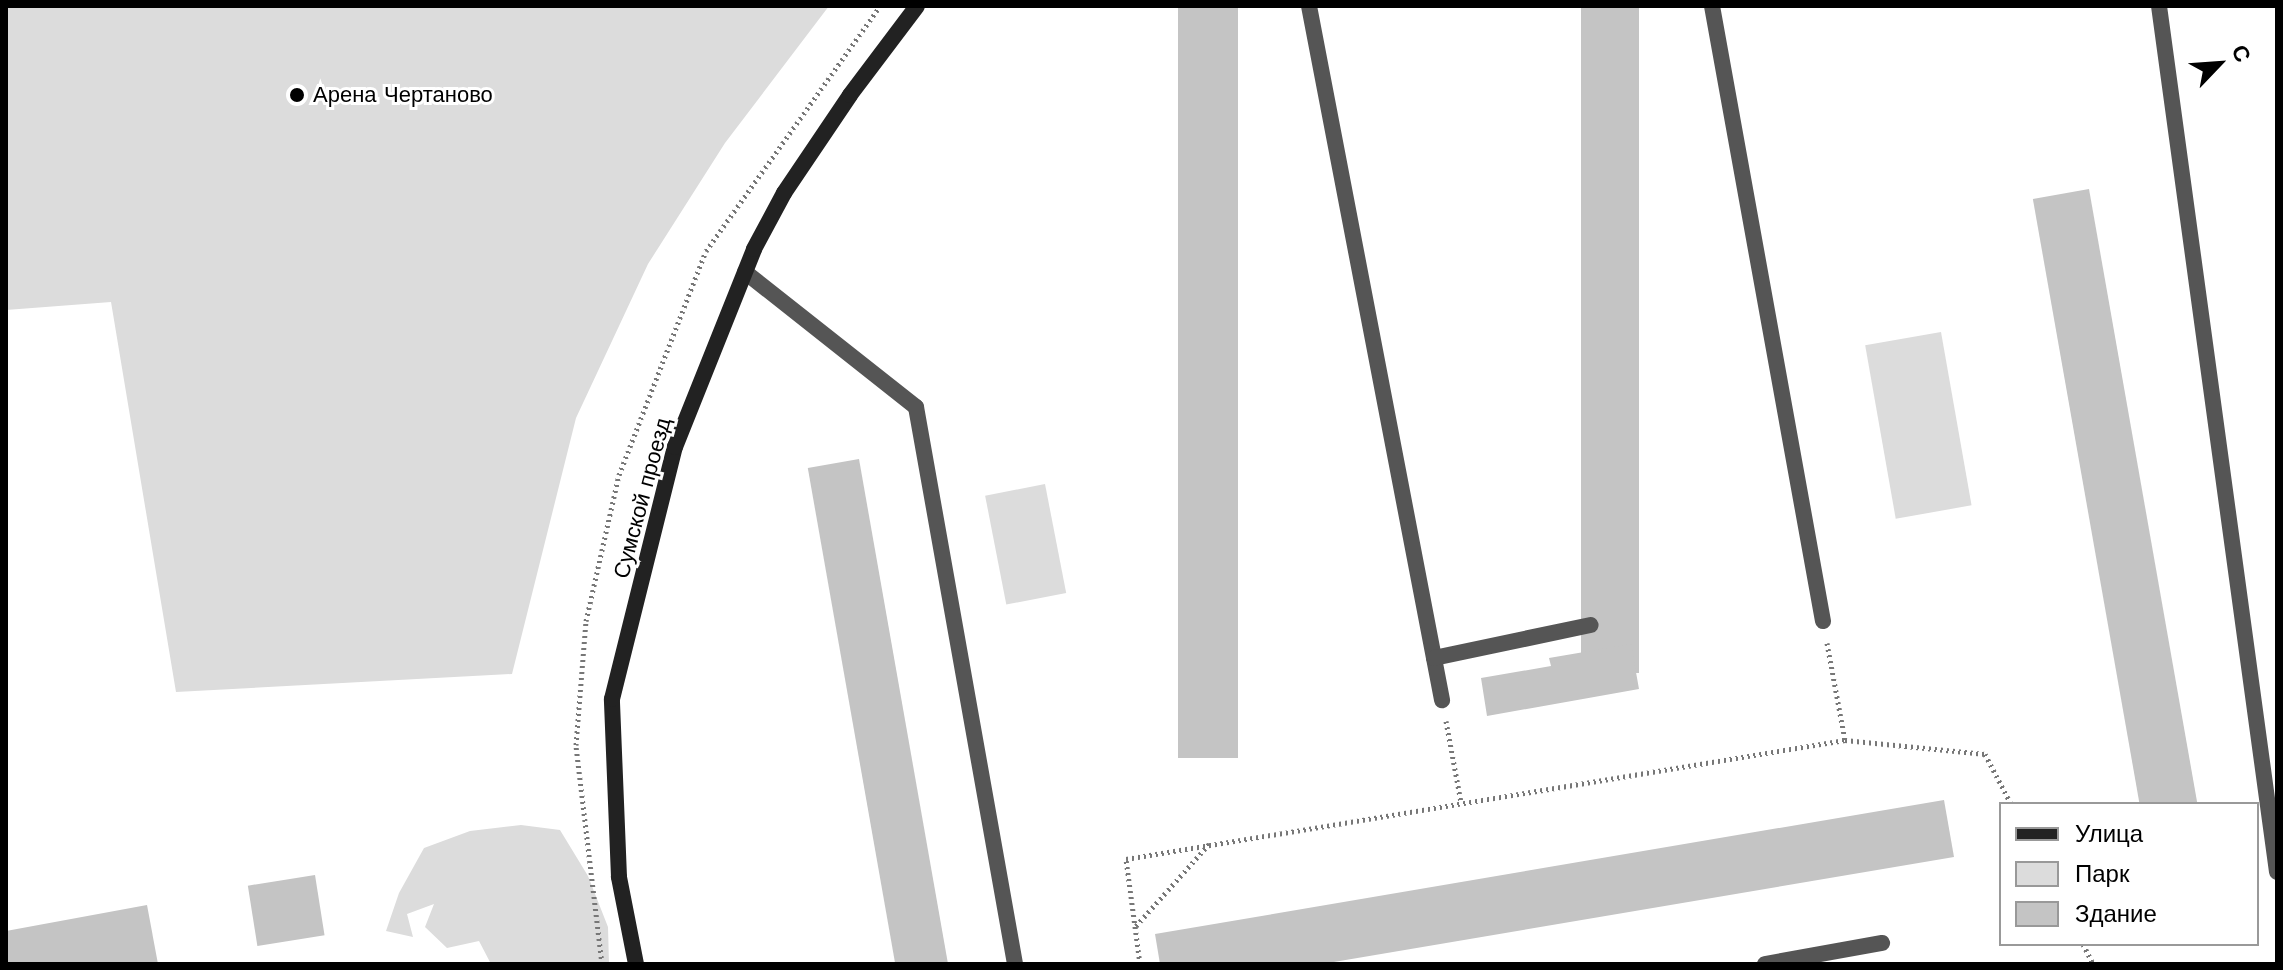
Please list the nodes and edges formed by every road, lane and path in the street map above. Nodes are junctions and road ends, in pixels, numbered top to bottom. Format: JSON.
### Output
{"nodes":[{"id":1,"x":917,"y":6,"type":"edge"},
{"id":2,"x":1309,"y":6,"type":"edge"},
{"id":3,"x":1712,"y":6,"type":"edge"},
{"id":4,"x":2159,"y":6,"type":"edge"},
{"id":5,"x":745,"y":272,"type":"junction"},
{"id":6,"x":1823,"y":621,"type":"joint"},
{"id":7,"x":1591,"y":625,"type":"dead end"},
{"id":8,"x":1434,"y":658,"type":"junction"},
{"id":9,"x":1442,"y":700,"type":"joint"},
{"id":10,"x":1845,"y":740,"type":"junction"},
{"id":11,"x":1461,"y":802,"type":"junction"},
{"id":12,"x":2010,"y":802,"type":"edge"},
{"id":13,"x":1209,"y":844,"type":"junction"},
{"id":14,"x":2277,"y":872,"type":"edge"},
{"id":15,"x":1135,"y":927,"type":"junction"},
{"id":16,"x":1882,"y":943,"type":"dead end"},
{"id":17,"x":2084,"y":946,"type":"edge"},
{"id":18,"x":636,"y":964,"type":"edge"},
{"id":19,"x":1015,"y":964,"type":"edge"},
{"id":20,"x":1140,"y":964,"type":"edge"},
{"id":21,"x":1765,"y":964,"type":"edge"},
{"id":22,"x":2093,"y":964,"type":"edge"}],
"edges":[{"from":1,"to":5,"type":"street","name":"Сумской проезд"},
{"from":2,"to":8,"type":"lane"},
{"from":3,"to":6,"type":"lane"},
{"from":4,"to":14,"type":"lane"},
{"from":5,"to":18,"type":"street","name":"Сумской проезд"},
{"from":5,"to":19,"type":"lane"},
{"from":6,"to":10,"type":"path"},
{"from":7,"to":8,"type":"lane"},
{"from":8,"to":9,"type":"lane"},
{"from":9,"to":11,"type":"path"},
{"from":10,"to":11,"type":"path"},
{"from":10,"to":12,"type":"path"},
{"from":11,"to":13,"type":"path"},
{"from":13,"to":15,"type":"path"},
{"from":13,"to":15,"type":"path"},
{"from":15,"to":20,"type":"path"},
{"from":16,"to":21,"type":"lane"},
{"from":17,"to":22,"type":"path"}]}
